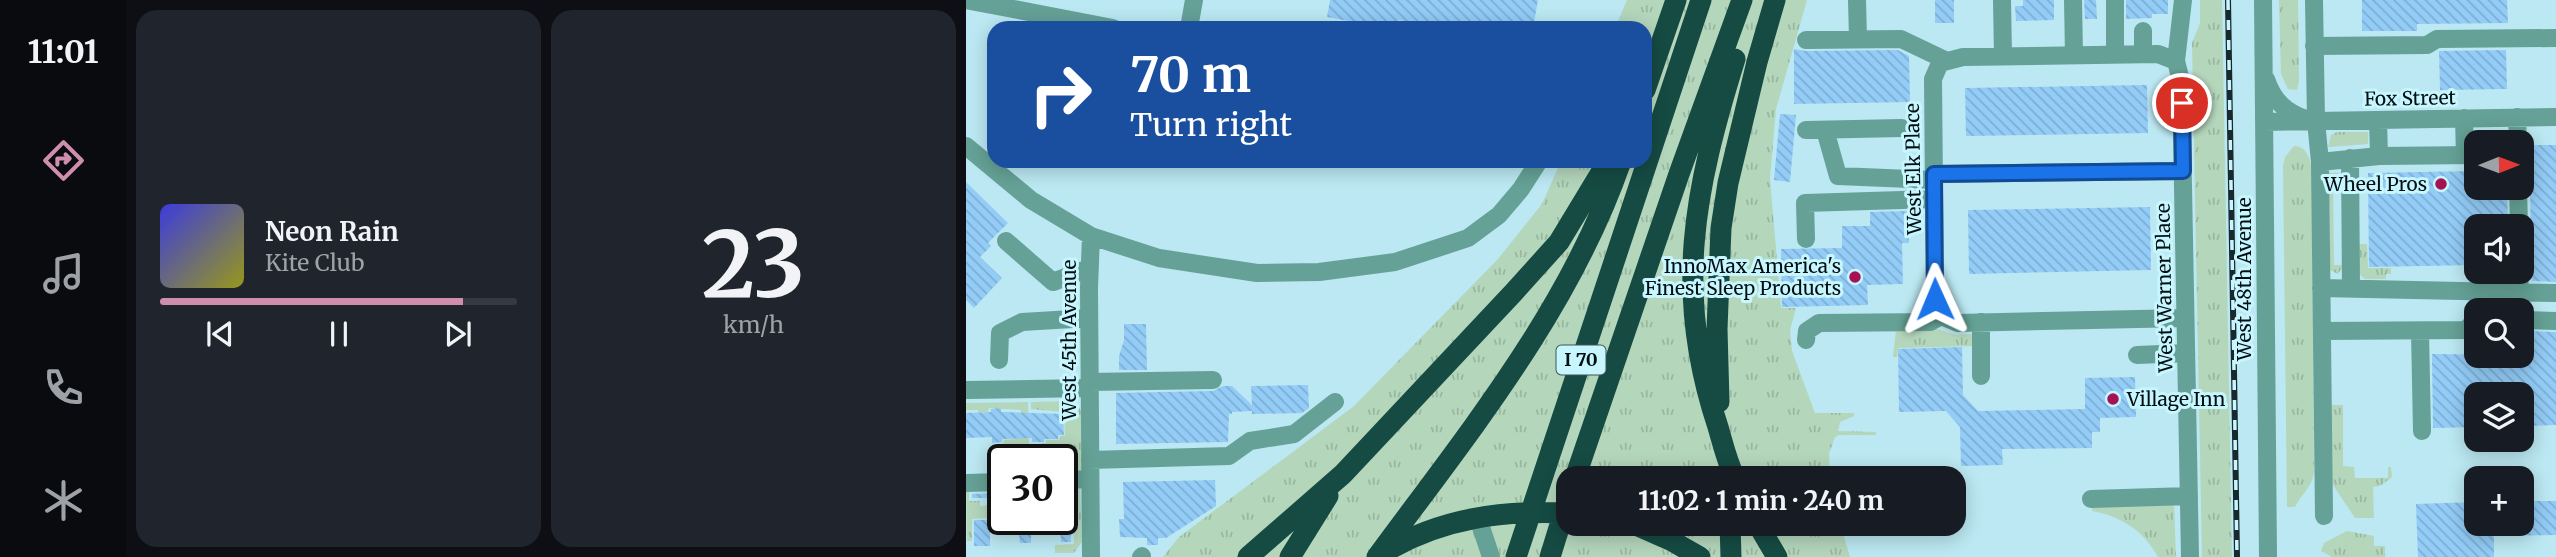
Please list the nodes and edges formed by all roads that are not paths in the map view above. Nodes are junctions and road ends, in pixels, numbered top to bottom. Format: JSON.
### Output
{"nodes":[{"id":1,"x":1194,"y":0,"type":"edge"},
{"id":2,"x":1676,"y":0,"type":"edge"},
{"id":3,"x":1701,"y":0,"type":"edge"},
{"id":4,"x":1742,"y":0,"type":"edge"},
{"id":5,"x":1753,"y":0,"type":"edge"},
{"id":6,"x":1775,"y":0,"type":"edge"},
{"id":7,"x":1857,"y":0,"type":"edge"},
{"id":8,"x":2002,"y":0,"type":"edge"},
{"id":9,"x":2073,"y":0,"type":"edge"},
{"id":10,"x":2115,"y":0,"type":"edge"},
{"id":11,"x":2183,"y":0,"type":"edge"},
{"id":12,"x":2263,"y":0,"type":"edge"},
{"id":13,"x":2314,"y":0,"type":"edge"},
{"id":14,"x":966,"y":1,"type":"edge"},
{"id":15,"x":1075,"y":21,"type":"edge"},
{"id":16,"x":1190,"y":21,"type":"edge"},
{"id":17,"x":2143,"y":31,"type":"dead end"},
{"id":18,"x":2556,"y":38,"type":"edge"},
{"id":19,"x":1858,"y":39,"type":"junction"},
{"id":20,"x":1806,"y":40,"type":"dead end"},
{"id":21,"x":2314,"y":46,"type":"junction"},
{"id":22,"x":2115,"y":54,"type":"junction"},
{"id":23,"x":2143,"y":54,"type":"junction"},
{"id":24,"x":2074,"y":55,"type":"junction"},
{"id":25,"x":2003,"y":56,"type":"junction"},
{"id":26,"x":2176,"y":61,"type":"junction"},
{"id":27,"x":1942,"y":62,"type":"junction"},
{"id":28,"x":1652,"y":69,"type":"edge"},
{"id":29,"x":2263,"y":69,"type":"junction"},
{"id":30,"x":2517,"y":117,"type":"junction"},
{"id":31,"x":2556,"y":117,"type":"edge"},
{"id":32,"x":2464,"y":118,"type":"junction"},
{"id":33,"x":2378,"y":120,"type":"junction"},
{"id":34,"x":2316,"y":121,"type":"junction"},
{"id":35,"x":2264,"y":122,"type":"junction"},
{"id":36,"x":1902,"y":128,"type":"dead end"},
{"id":37,"x":1806,"y":130,"type":"dead end"},
{"id":38,"x":1825,"y":130,"type":"junction"},
{"id":39,"x":2466,"y":130,"type":"edge"},
{"id":40,"x":2518,"y":130,"type":"edge"},
{"id":41,"x":1652,"y":145,"type":"edge"},
{"id":42,"x":966,"y":146,"type":"edge"},
{"id":43,"x":2464,"y":155,"type":"edge"},
{"id":44,"x":2379,"y":156,"type":"junction"},
{"id":45,"x":2350,"y":158,"type":"junction"},
{"id":46,"x":2320,"y":162,"type":"junction"},
{"id":47,"x":987,"y":163,"type":"edge"},
{"id":48,"x":992,"y":168,"type":"edge"},
{"id":49,"x":1534,"y":168,"type":"edge"},
{"id":50,"x":1604,"y":168,"type":"edge"},
{"id":51,"x":1618,"y":168,"type":"edge"},
{"id":52,"x":1644,"y":168,"type":"edge"},
{"id":53,"x":2183,"y":171,"type":"junction"},
{"id":54,"x":1934,"y":177,"type":"junction"},
{"id":55,"x":1934,"y":199,"type":"junction"},
{"id":56,"x":1091,"y":236,"type":"junction"},
{"id":57,"x":1806,"y":239,"type":"dead end"},
{"id":58,"x":1006,"y":241,"type":"dead end"},
{"id":59,"x":1089,"y":268,"type":"junction"},
{"id":60,"x":2520,"y":284,"type":"edge"},
{"id":61,"x":2321,"y":288,"type":"junction"},
{"id":62,"x":2351,"y":288,"type":"junction"},
{"id":63,"x":2556,"y":293,"type":"edge"},
{"id":64,"x":2520,"y":294,"type":"junction"},
{"id":65,"x":1941,"y":316,"type":"junction"},
{"id":66,"x":1089,"y":318,"type":"junction"},
{"id":67,"x":2185,"y":318,"type":"junction"},
{"id":68,"x":2534,"y":320,"type":"edge"},
{"id":69,"x":2556,"y":321,"type":"edge"},
{"id":70,"x":1981,"y":322,"type":"junction"},
{"id":71,"x":2464,"y":330,"type":"edge"},
{"id":72,"x":2322,"y":331,"type":"junction"},
{"id":73,"x":2420,"y":331,"type":"junction"},
{"id":74,"x":1806,"y":340,"type":"dead end"},
{"id":75,"x":2186,"y":353,"type":"junction"},
{"id":76,"x":2137,"y":355,"type":"dead end"},
{"id":77,"x":999,"y":359,"type":"dead end"},
{"id":78,"x":1981,"y":376,"type":"dead end"},
{"id":79,"x":1213,"y":380,"type":"dead end"},
{"id":80,"x":1089,"y":385,"type":"junction"},
{"id":81,"x":1719,"y":388,"type":"junction"},
{"id":82,"x":966,"y":390,"type":"edge"},
{"id":83,"x":1335,"y":402,"type":"dead end"},
{"id":84,"x":2422,"y":431,"type":"dead end"},
{"id":85,"x":1090,"y":460,"type":"junction"},
{"id":86,"x":1579,"y":466,"type":"edge"},
{"id":87,"x":1720,"y":466,"type":"edge"},
{"id":88,"x":1725,"y":466,"type":"edge"},
{"id":89,"x":1731,"y":466,"type":"edge"},
{"id":90,"x":1343,"y":474,"type":"junction"},
{"id":91,"x":1078,"y":479,"type":"edge"},
{"id":92,"x":1090,"y":479,"type":"junction"},
{"id":93,"x":987,"y":482,"type":"edge"},
{"id":94,"x":966,"y":483,"type":"edge"},
{"id":95,"x":2189,"y":496,"type":"junction"},
{"id":96,"x":2091,"y":499,"type":"dead end"},
{"id":97,"x":1556,"y":513,"type":"edge"},
{"id":98,"x":2324,"y":516,"type":"dead end"},
{"id":99,"x":1478,"y":517,"type":"junction"},
{"id":100,"x":1557,"y":536,"type":"edge"},
{"id":101,"x":1661,"y":536,"type":"edge"},
{"id":102,"x":1721,"y":536,"type":"edge"},
{"id":103,"x":1730,"y":536,"type":"edge"},
{"id":104,"x":1764,"y":536,"type":"edge"},
{"id":105,"x":1091,"y":557,"type":"edge"},
{"id":106,"x":1248,"y":557,"type":"edge"},
{"id":107,"x":1290,"y":557,"type":"edge"},
{"id":108,"x":1377,"y":557,"type":"edge"},
{"id":109,"x":1491,"y":557,"type":"edge"},
{"id":110,"x":1516,"y":557,"type":"edge"},
{"id":111,"x":1550,"y":557,"type":"edge"},
{"id":112,"x":1700,"y":557,"type":"edge"},
{"id":113,"x":1720,"y":557,"type":"edge"},
{"id":114,"x":1731,"y":557,"type":"edge"},
{"id":115,"x":1777,"y":557,"type":"edge"},
{"id":116,"x":2190,"y":557,"type":"edge"},
{"id":117,"x":2268,"y":557,"type":"edge"}],
"edges":[{"from":1,"to":16,"type":"street"},
{"from":2,"to":28,"type":"highway"},
{"from":3,"to":41,"type":"highway","number":"I 70"},
{"from":4,"to":86,"type":"highway","number":"I 70"},
{"from":5,"to":89,"type":"highway"},
{"from":6,"to":81,"type":"highway"},
{"from":7,"to":19,"type":"street"},
{"from":8,"to":25,"type":"street"},
{"from":9,"to":24,"type":"street"},
{"from":10,"to":22,"type":"street"},
{"from":11,"to":26,"type":"street","name":"West Warner Place"},
{"from":12,"to":29,"type":"street","name":"West 48th Avenue"},
{"from":13,"to":21,"type":"street"},
{"from":14,"to":15,"type":"street"},
{"from":17,"to":23,"type":"street"},
{"from":18,"to":21,"type":"street"},
{"from":19,"to":20,"type":"street"},
{"from":19,"to":27,"type":"street"},
{"from":21,"to":34,"type":"street"},
{"from":22,"to":23,"type":"street"},
{"from":22,"to":24,"type":"street"},
{"from":23,"to":26,"type":"street"},
{"from":24,"to":25,"type":"street"},
{"from":25,"to":27,"type":"street"},
{"from":26,"to":53,"type":"street","name":"West Warner Place"},
{"from":27,"to":54,"type":"street","name":"West Elk Place"},
{"from":29,"to":34,"type":"street"},
{"from":29,"to":35,"type":"street","name":"West 48th Avenue"},
{"from":30,"to":31,"type":"street","name":"Fox Street"},
{"from":30,"to":32,"type":"street","name":"Fox Street"},
{"from":30,"to":40,"type":"street"},
{"from":32,"to":33,"type":"street","name":"Fox Street"},
{"from":32,"to":39,"type":"street"},
{"from":33,"to":34,"type":"street","name":"Fox Street"},
{"from":33,"to":44,"type":"street"},
{"from":34,"to":35,"type":"street","name":"Fox Street"},
{"from":34,"to":46,"type":"street"},
{"from":35,"to":117,"type":"street","name":"West 48th Avenue"},
{"from":36,"to":38,"type":"street"},
{"from":37,"to":38,"type":"street"},
{"from":38,"to":54,"type":"street"},
{"from":42,"to":47,"type":"street","name":"West 45th Avenue"},
{"from":43,"to":44,"type":"street"},
{"from":44,"to":45,"type":"street"},
{"from":45,"to":46,"type":"street"},
{"from":45,"to":62,"type":"street"},
{"from":46,"to":61,"type":"street"},
{"from":48,"to":56,"type":"street","name":"West 45th Avenue"},
{"from":49,"to":56,"type":"street"},
{"from":50,"to":90,"type":"highway"},
{"from":51,"to":108,"type":"highway"},
{"from":52,"to":110,"type":"highway","number":"I 70"},
{"from":53,"to":54,"type":"street"},
{"from":53,"to":67,"type":"street","name":"West Warner Place"},
{"from":54,"to":55,"type":"street","name":"West Elk Place"},
{"from":55,"to":57,"type":"street"},
{"from":55,"to":65,"type":"street","name":"West Elk Place"},
{"from":56,"to":59,"type":"street","name":"West 45th Avenue"},
{"from":58,"to":59,"type":"street"},
{"from":59,"to":66,"type":"street","name":"West 45th Avenue"},
{"from":60,"to":64,"type":"street"},
{"from":61,"to":62,"type":"street"},
{"from":61,"to":72,"type":"street"},
{"from":62,"to":64,"type":"street"},
{"from":63,"to":64,"type":"street"},
{"from":65,"to":70,"type":"street"},
{"from":65,"to":74,"type":"street"},
{"from":66,"to":77,"type":"street"},
{"from":66,"to":80,"type":"street","name":"West 45th Avenue"},
{"from":67,"to":70,"type":"street"},
{"from":67,"to":75,"type":"street","name":"West Warner Place"},
{"from":68,"to":69,"type":"street"},
{"from":70,"to":78,"type":"street"},
{"from":71,"to":73,"type":"street"},
{"from":72,"to":73,"type":"street"},
{"from":72,"to":98,"type":"street"},
{"from":73,"to":84,"type":"street"},
{"from":75,"to":76,"type":"street"},
{"from":75,"to":95,"type":"street","name":"West Warner Place"},
{"from":79,"to":80,"type":"street"},
{"from":80,"to":82,"type":"street"},
{"from":80,"to":85,"type":"street","name":"West 45th Avenue"},
{"from":81,"to":87,"type":"highway"},
{"from":81,"to":88,"type":"highway"},
{"from":83,"to":85,"type":"street"},
{"from":85,"to":92,"type":"street","name":"West 45th Avenue"},
{"from":90,"to":106,"type":"highway"},
{"from":90,"to":107,"type":"highway"},
{"from":91,"to":92,"type":"street"},
{"from":92,"to":105,"type":"street","name":"West 45th Avenue"},
{"from":93,"to":94,"type":"street"},
{"from":95,"to":96,"type":"street"},
{"from":95,"to":116,"type":"street","name":"West Warner Place"},
{"from":97,"to":99,"type":"highway"},
{"from":99,"to":108,"type":"highway"},
{"from":99,"to":109,"type":"street"},
{"from":100,"to":111,"type":"highway"},
{"from":101,"to":112,"type":"highway"},
{"from":102,"to":113,"type":"highway"},
{"from":103,"to":114,"type":"highway"},
{"from":104,"to":115,"type":"highway"}]}
